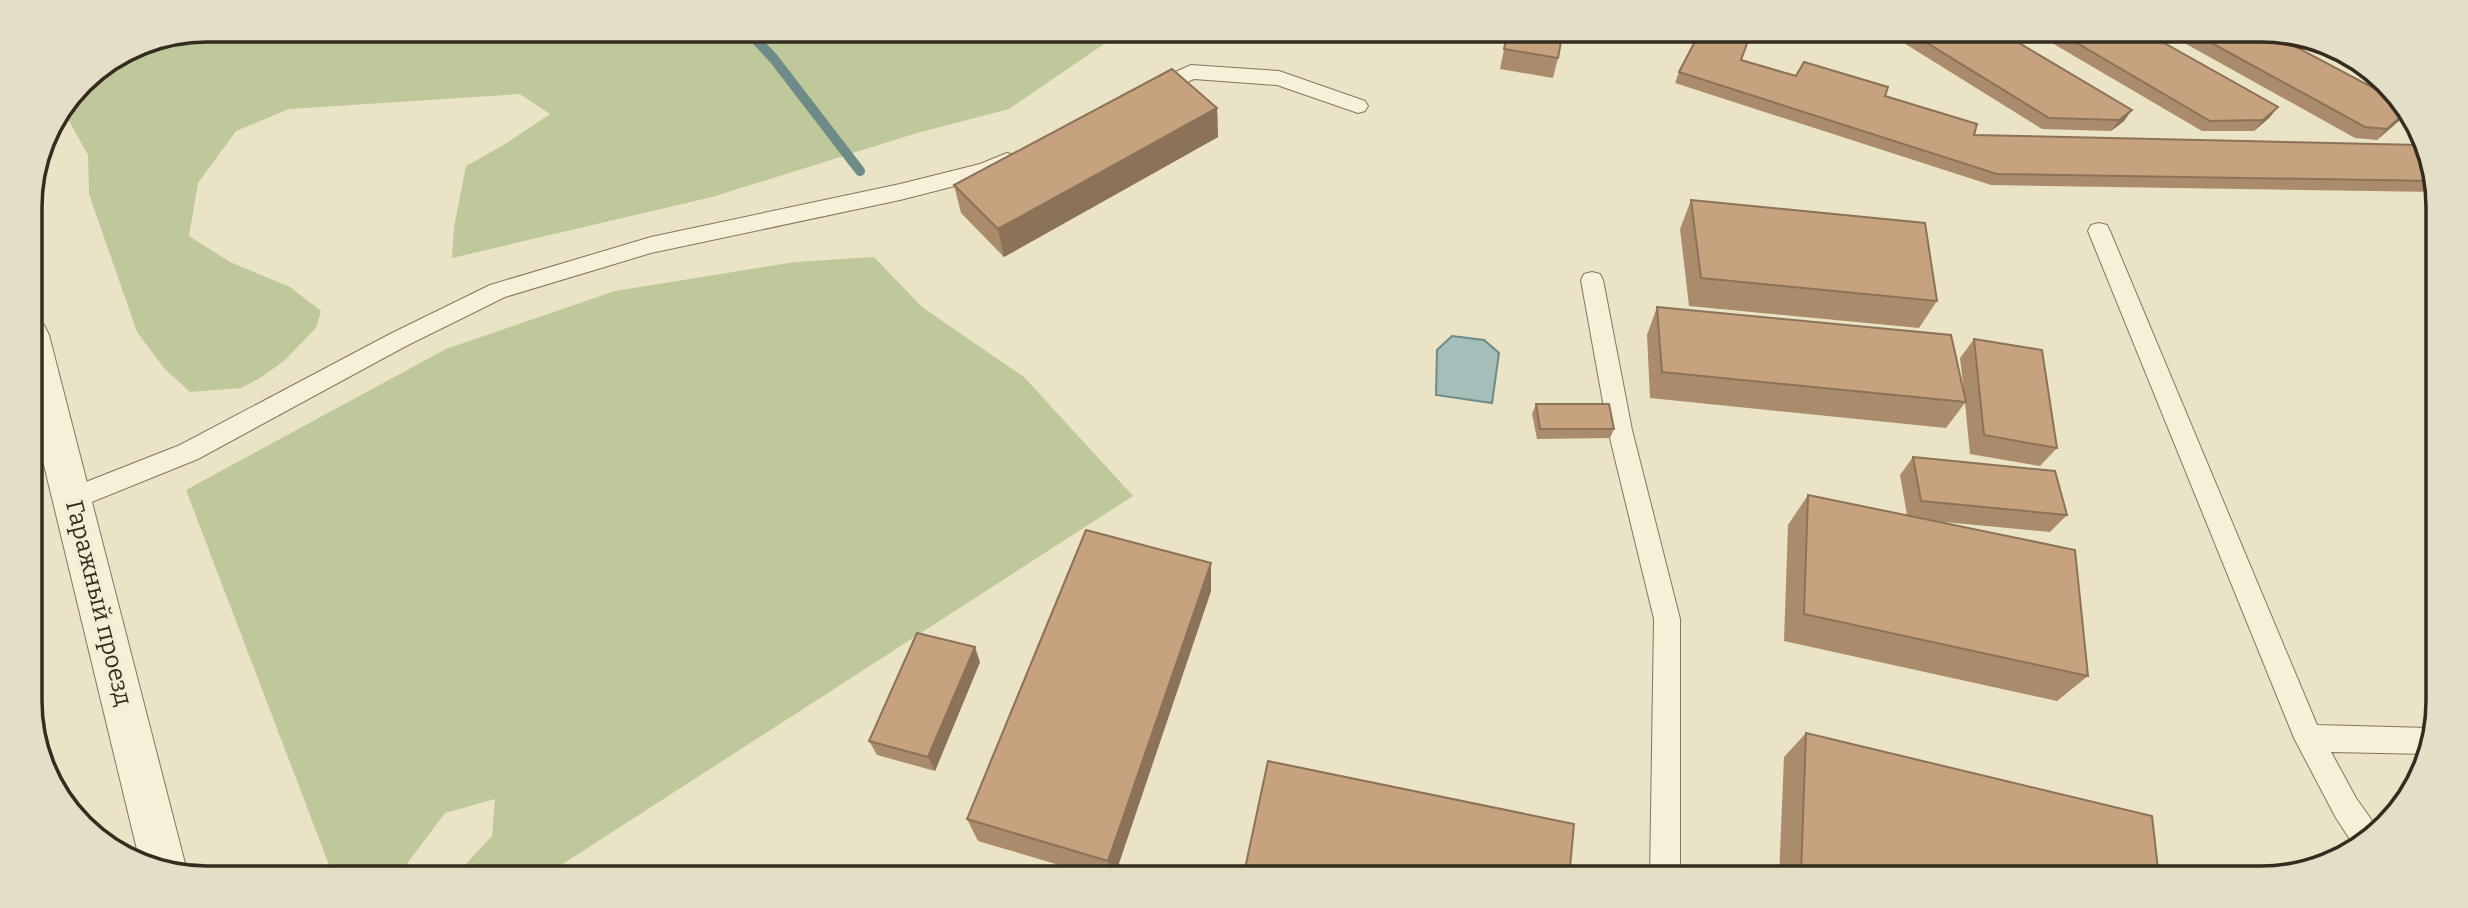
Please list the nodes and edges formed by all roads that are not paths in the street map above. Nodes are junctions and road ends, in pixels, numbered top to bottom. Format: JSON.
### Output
{"nodes":[{"id":1,"x":1131,"y":101,"type":"edge"},
{"id":2,"x":1358,"y":106,"type":"dead end"},
{"id":3,"x":1022,"y":153,"type":"edge"},
{"id":4,"x":2099,"y":231,"type":"dead end"},
{"id":5,"x":1592,"y":280,"type":"dead end"},
{"id":6,"x":42,"y":379,"type":"edge"},
{"id":7,"x":72,"y":499,"type":"junction"},
{"id":8,"x":2308,"y":738,"type":"junction"},
{"id":9,"x":2421,"y":741,"type":"edge"},
{"id":10,"x":2362,"y":832,"type":"edge"},
{"id":11,"x":163,"y":860,"type":"edge"},
{"id":12,"x":1665,"y":866,"type":"edge"}],
"edges":[{"from":1,"to":2,"type":"lane"},
{"from":3,"to":7,"type":"lane"},
{"from":4,"to":8,"type":"lane"},
{"from":5,"to":12,"type":"lane"},
{"from":6,"to":7,"type":"street","name":"Гаражный проезд"},
{"from":7,"to":11,"type":"street","name":"Гаражный проезд"},
{"from":8,"to":9,"type":"lane"},
{"from":8,"to":10,"type":"lane"}]}
